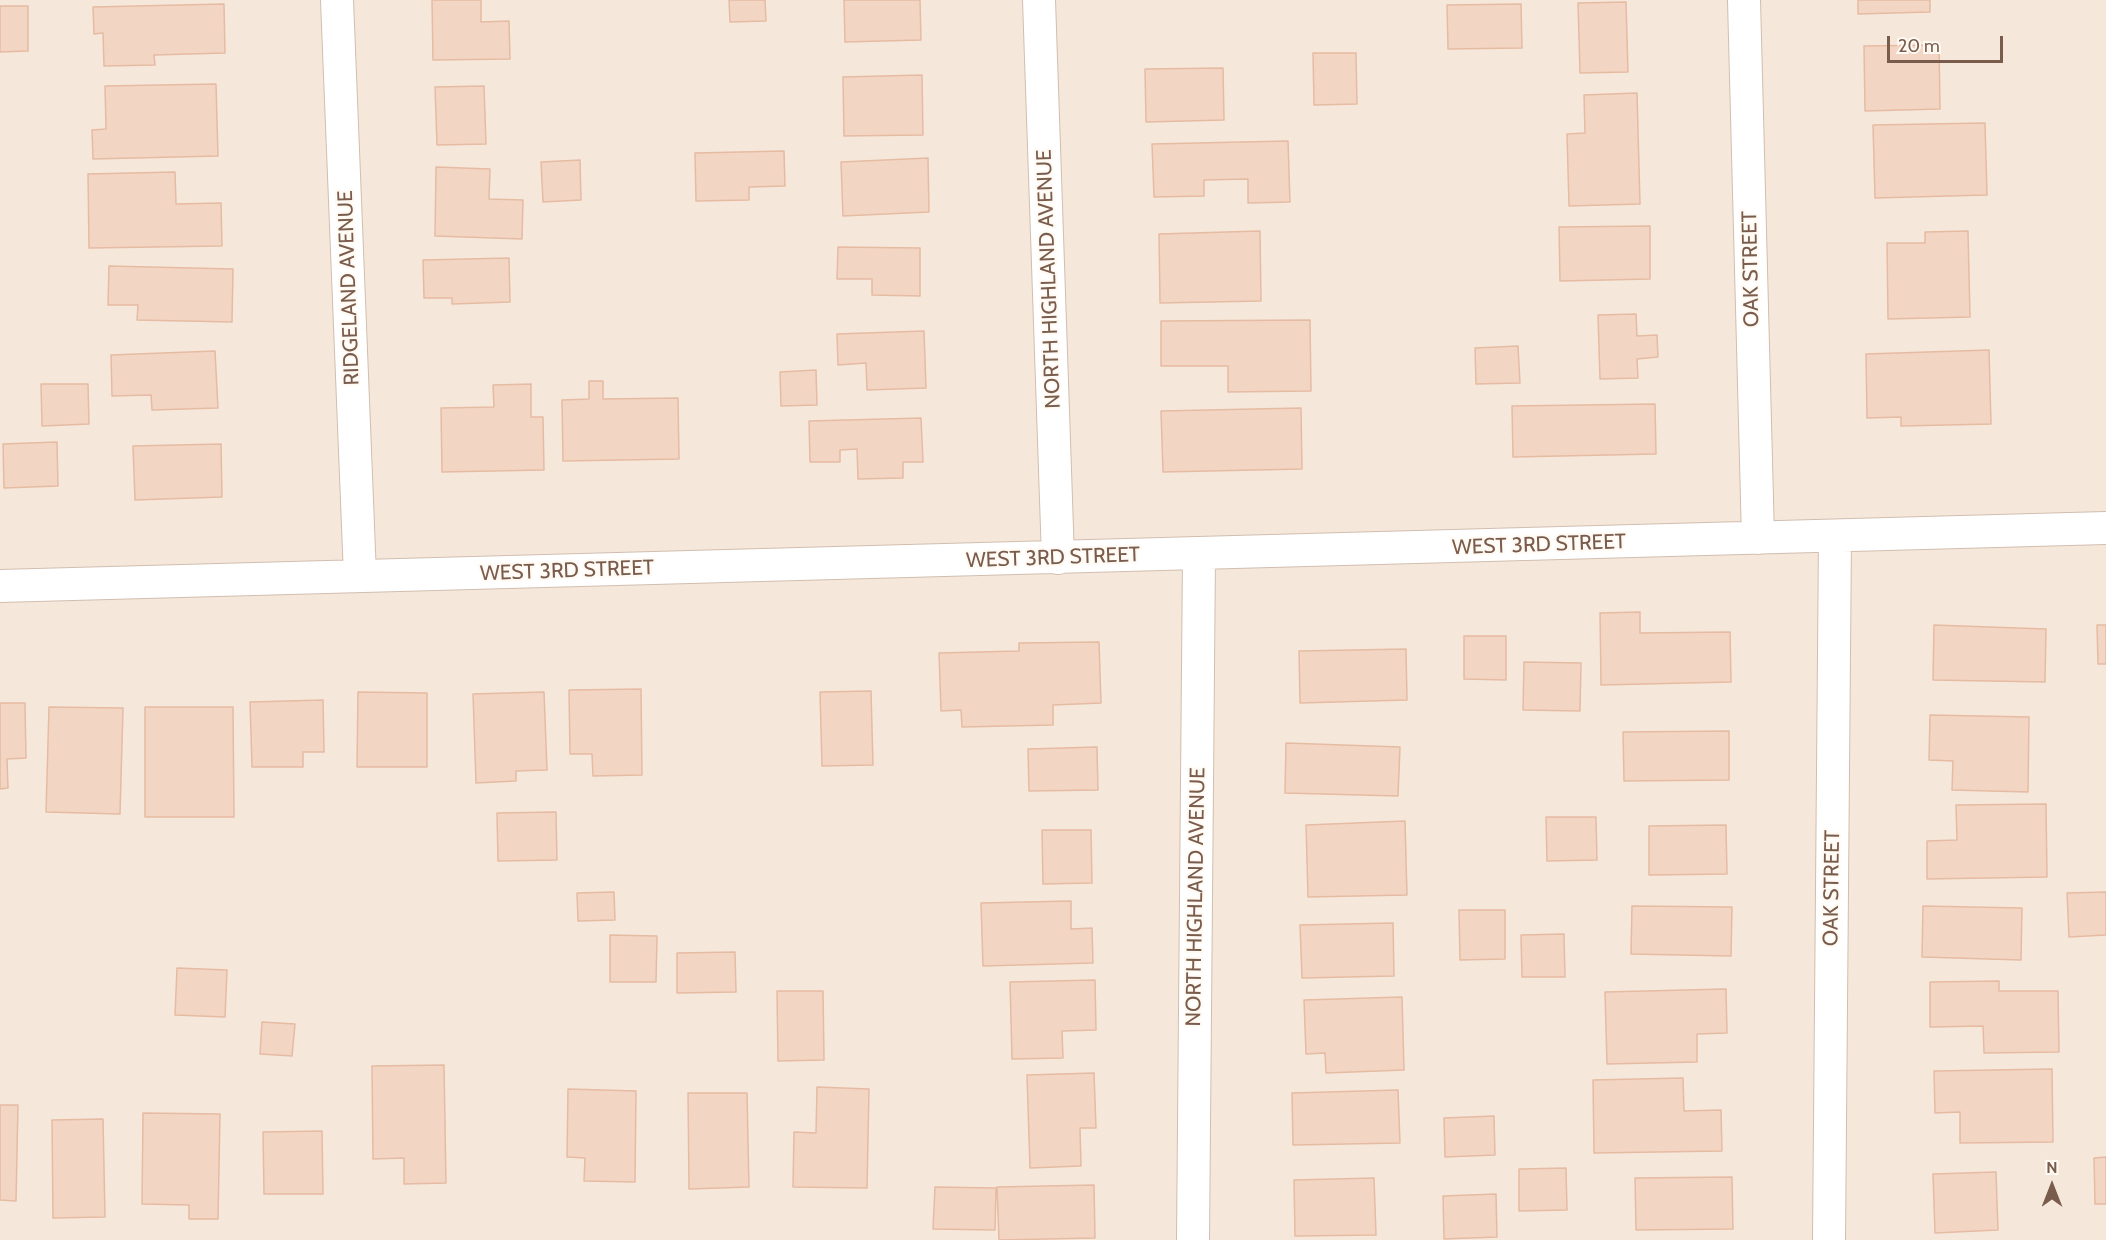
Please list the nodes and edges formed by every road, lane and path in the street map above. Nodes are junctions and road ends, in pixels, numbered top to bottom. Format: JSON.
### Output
{"nodes":[{"id":1,"x":337,"y":0,"type":"edge"},
{"id":2,"x":1039,"y":0,"type":"edge"},
{"id":3,"x":1744,"y":0,"type":"edge"},
{"id":4,"x":2106,"y":528,"type":"edge"},
{"id":5,"x":1835,"y":537,"type":"junction"},
{"id":6,"x":1758,"y":538,"type":"junction"},
{"id":7,"x":1199,"y":554,"type":"junction"},
{"id":8,"x":1058,"y":558,"type":"junction"},
{"id":9,"x":360,"y":576,"type":"junction"},
{"id":10,"x":0,"y":586,"type":"edge"},
{"id":11,"x":1193,"y":1240,"type":"edge"},
{"id":12,"x":1829,"y":1240,"type":"edge"}],
"edges":[{"from":1,"to":9,"type":"street","name":"RIDGELAND AVENUE"},
{"from":2,"to":8,"type":"street","name":"NORTH HIGHLAND AVENUE"},
{"from":3,"to":6,"type":"street","name":"OAK STREET"},
{"from":4,"to":5,"type":"street","name":"WEST 3RD STREET"},
{"from":5,"to":6,"type":"street","name":"WEST 3RD STREET"},
{"from":5,"to":12,"type":"street","name":"OAK STREET"},
{"from":6,"to":7,"type":"street","name":"WEST 3RD STREET"},
{"from":7,"to":8,"type":"street","name":"WEST 3RD STREET"},
{"from":7,"to":11,"type":"street","name":"NORTH HIGHLAND AVENUE"},
{"from":8,"to":9,"type":"street","name":"WEST 3RD STREET"},
{"from":9,"to":10,"type":"street","name":"WEST 3RD STREET"}]}
